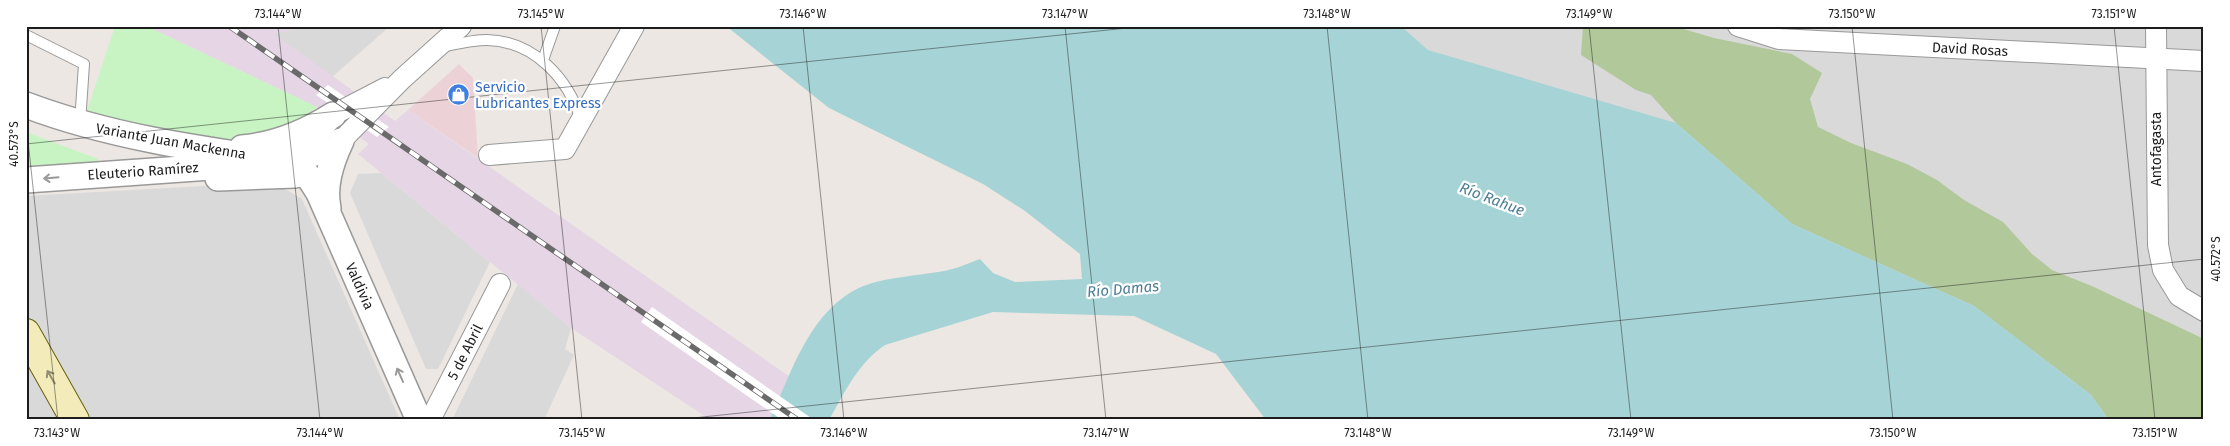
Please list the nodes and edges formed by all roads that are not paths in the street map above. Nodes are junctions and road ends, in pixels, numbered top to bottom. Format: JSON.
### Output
{"nodes":[{"id":1,"x":460,"y":26,"type":"edge"},
{"id":2,"x":555,"y":26,"type":"edge"},
{"id":3,"x":634,"y":26,"type":"edge"},
{"id":4,"x":1738,"y":26,"type":"edge"},
{"id":5,"x":2156,"y":26,"type":"edge"},
{"id":6,"x":1813,"y":34,"type":"edge"},
{"id":7,"x":26,"y":35,"type":"edge"},
{"id":8,"x":438,"y":47,"type":"junction"},
{"id":9,"x":2155,"y":58,"type":"junction"},
{"id":10,"x":543,"y":60,"type":"junction"},
{"id":11,"x":2204,"y":61,"type":"edge"},
{"id":12,"x":402,"y":79,"type":"junction"},
{"id":13,"x":26,"y":105,"type":"edge"},
{"id":14,"x":333,"y":115,"type":"junction"},
{"id":15,"x":581,"y":121,"type":"junction"},
{"id":16,"x":80,"y":124,"type":"junction"},
{"id":17,"x":341,"y":142,"type":"junction"},
{"id":18,"x":187,"y":147,"type":"junction"},
{"id":19,"x":489,"y":155,"type":"dead end"},
{"id":20,"x":289,"y":162,"type":"junction"},
{"id":21,"x":76,"y":176,"type":"junction"},
{"id":22,"x":26,"y":180,"type":"edge"},
{"id":23,"x":313,"y":183,"type":"junction"},
{"id":24,"x":331,"y":221,"type":"junction"},
{"id":25,"x":500,"y":284,"type":"dead end"},
{"id":26,"x":2204,"y":312,"type":"edge"},
{"id":27,"x":26,"y":333,"type":"edge"},
{"id":28,"x":75,"y":420,"type":"edge"},
{"id":29,"x":420,"y":420,"type":"edge"},
{"id":30,"x":430,"y":420,"type":"edge"}],
"edges":[{"from":1,"to":8,"type":"street","name":"Eleuterio Ramírez"},
{"from":2,"to":10,"type":"lane"},
{"from":3,"to":15,"type":"street"},
{"from":4,"to":6,"type":"street","name":"David Rosas"},
{"from":5,"to":9,"type":"street","name":"Antofagasta"},
{"from":6,"to":9,"type":"street","name":"David Rosas"},
{"from":7,"to":16,"type":"lane"},
{"from":8,"to":10,"type":"lane"},
{"from":8,"to":12,"type":"street","name":"Eleuterio Ramírez"},
{"from":9,"to":11,"type":"street","name":"David Rosas"},
{"from":9,"to":26,"type":"street","name":"Antofagasta"},
{"from":10,"to":15,"type":"lane"},
{"from":12,"to":14,"type":"street","name":"Eleuterio Ramírez"},
{"from":12,"to":17,"type":"street","name":"Eleuterio Ramírez"},
{"from":13,"to":16,"type":"street","name":"Variante Juan Mackenna"},
{"from":14,"to":18,"type":"street"},
{"from":14,"to":20,"type":"street","name":"Eleuterio Ramírez"},
{"from":15,"to":19,"type":"street"},
{"from":16,"to":18,"type":"street","name":"Variante Juan Mackenna"},
{"from":17,"to":20,"type":"street","name":"Eleuterio Ramírez"},
{"from":17,"to":24,"type":"street"},
{"from":18,"to":20,"type":"street","name":"Variante Juan Mackenna"},
{"from":20,"to":21,"type":"street","name":"Eleuterio Ramírez"},
{"from":20,"to":23,"type":"street","name":"Valdivia"},
{"from":21,"to":22,"type":"street","name":"Eleuterio Ramírez","one_way":true},
{"from":21,"to":23,"type":"street"},
{"from":23,"to":24,"type":"street","name":"Valdivia"},
{"from":29,"to":24,"type":"street","name":"Valdivia","one_way":true},
{"from":25,"to":30,"type":"street","name":"5 de Abril"},
{"from":28,"to":27,"type":"main road","one_way":true}]}
